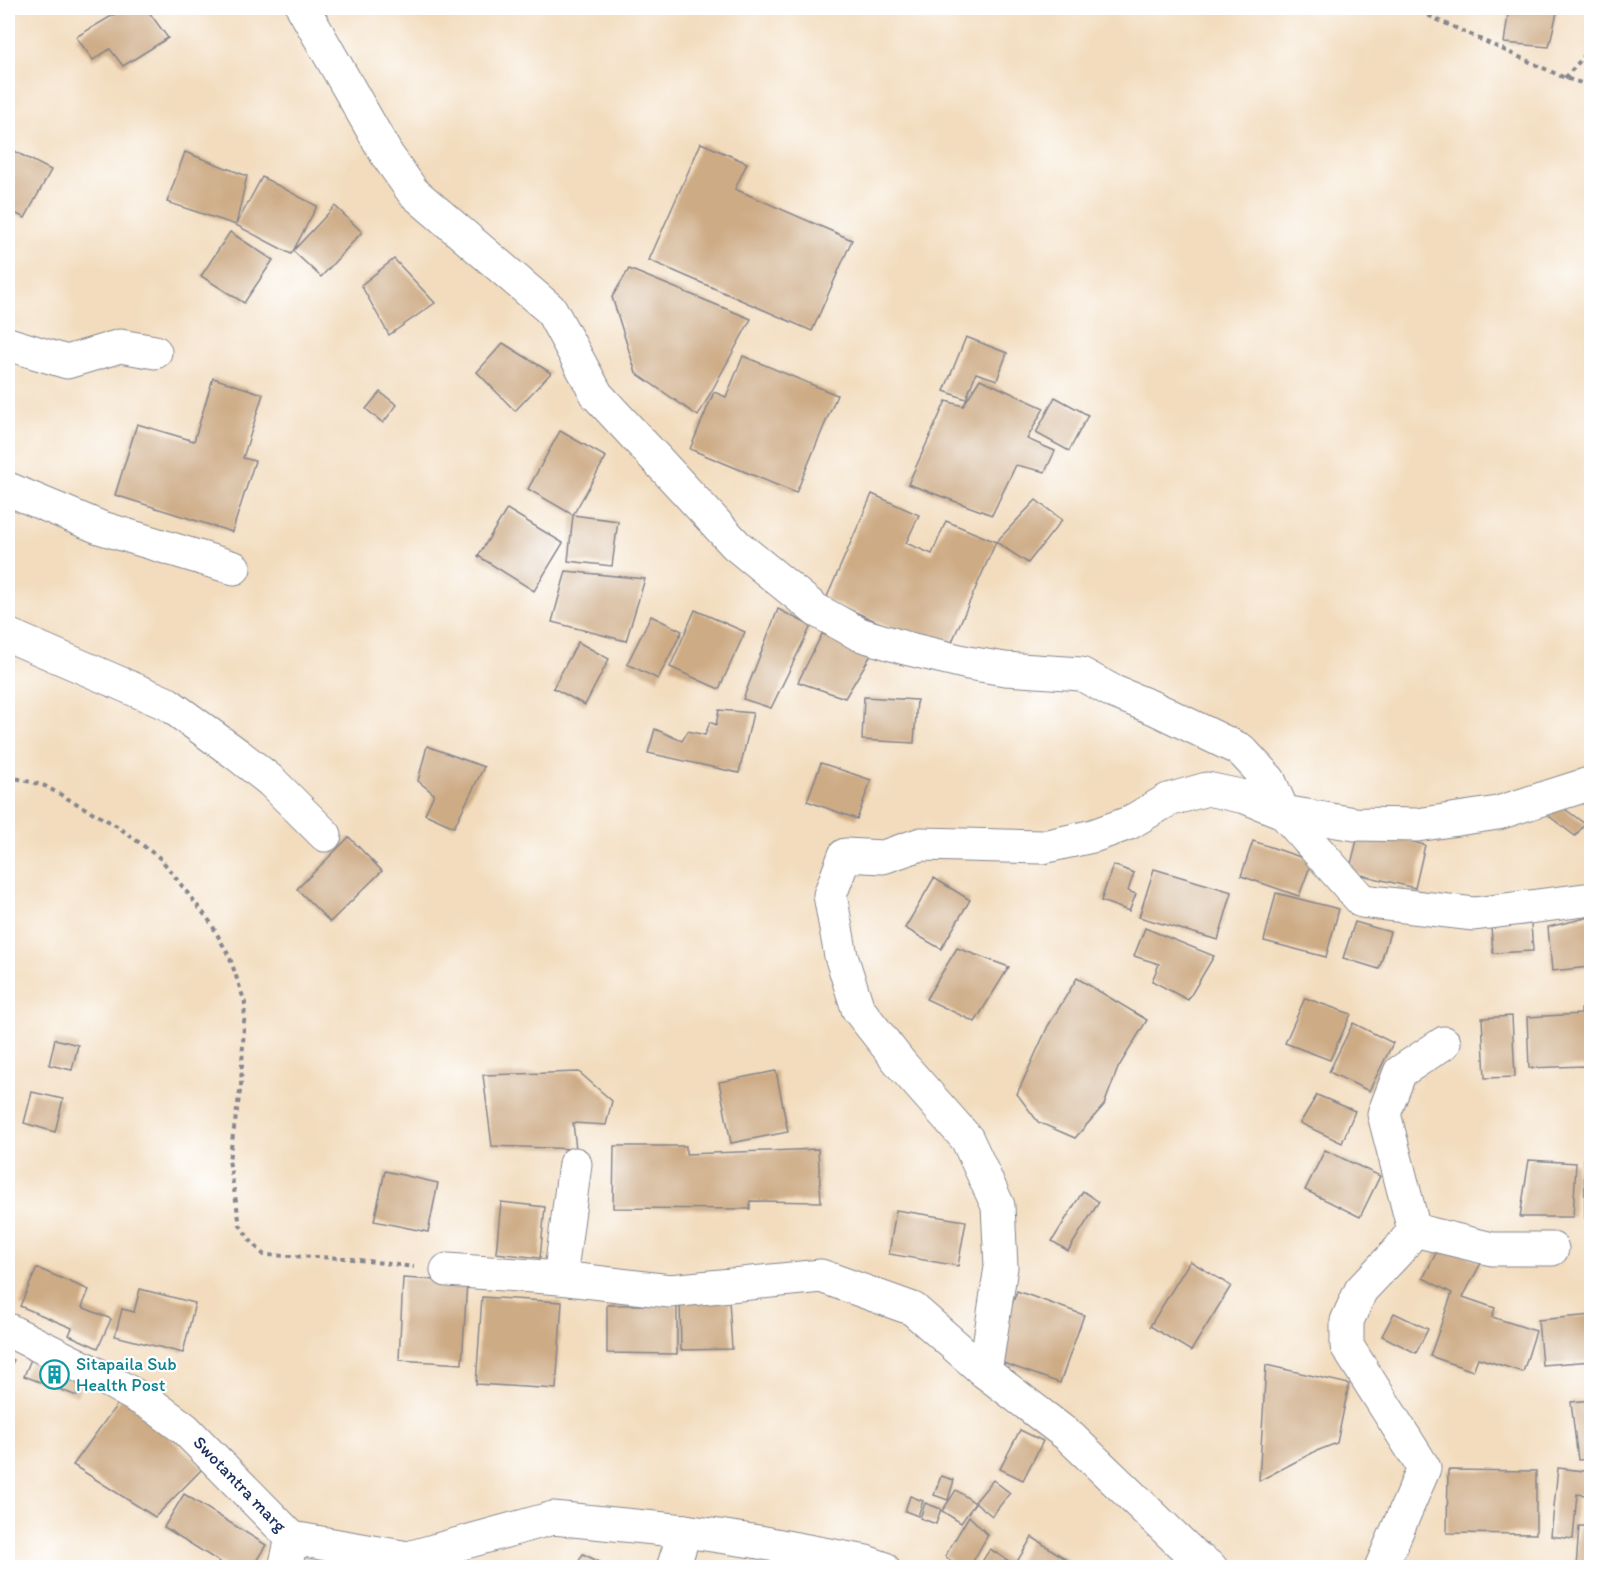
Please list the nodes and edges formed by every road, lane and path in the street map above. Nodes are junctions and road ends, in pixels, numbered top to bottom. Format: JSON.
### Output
{"nodes":[{"id":1,"x":303,"y":8,"type":"edge"},
{"id":2,"x":1412,"y":8,"type":"edge"},
{"id":3,"x":1592,"y":47,"type":"edge"},
{"id":4,"x":1565,"y":78,"type":"junction"},
{"id":5,"x":1592,"y":86,"type":"edge"},
{"id":6,"x":8,"y":344,"type":"edge"},
{"id":7,"x":155,"y":352,"type":"dead end"},
{"id":8,"x":8,"y":489,"type":"edge"},
{"id":9,"x":234,"y":568,"type":"dead end"},
{"id":10,"x":8,"y":635,"type":"edge"},
{"id":11,"x":8,"y":776,"type":"edge"},
{"id":12,"x":1592,"y":783,"type":"edge"},
{"id":13,"x":1283,"y":812,"type":"junction"},
{"id":14,"x":325,"y":835,"type":"dead end"},
{"id":15,"x":1592,"y":899,"type":"edge"},
{"id":16,"x":1444,"y":1043,"type":"dead end"},
{"id":17,"x":575,"y":1164,"type":"dead end"},
{"id":18,"x":1414,"y":1230,"type":"junction"},
{"id":19,"x":1552,"y":1249,"type":"dead end"},
{"id":20,"x":447,"y":1270,"type":"joint"},
{"id":21,"x":560,"y":1278,"type":"junction"},
{"id":22,"x":8,"y":1330,"type":"edge"},
{"id":23,"x":985,"y":1372,"type":"junction"},
{"id":24,"x":685,"y":1531,"type":"junction"},
{"id":25,"x":288,"y":1552,"type":"edge"},
{"id":26,"x":673,"y":1568,"type":"edge"},
{"id":27,"x":884,"y":1568,"type":"edge"},
{"id":28,"x":1211,"y":1568,"type":"edge"},
{"id":29,"x":1381,"y":1568,"type":"edge"}],
"edges":[{"from":1,"to":13,"type":"street"},
{"from":2,"to":4,"type":"path"},
{"from":3,"to":4,"type":"path"},
{"from":4,"to":5,"type":"path"},
{"from":6,"to":7,"type":"street"},
{"from":8,"to":9,"type":"street"},
{"from":10,"to":14,"type":"street"},
{"from":11,"to":20,"type":"path"},
{"from":12,"to":13,"type":"street"},
{"from":13,"to":15,"type":"street"},
{"from":13,"to":23,"type":"street"},
{"from":16,"to":18,"type":"street"},
{"from":17,"to":21,"type":"street"},
{"from":18,"to":19,"type":"street"},
{"from":18,"to":29,"type":"street"},
{"from":20,"to":21,"type":"street"},
{"from":21,"to":23,"type":"street"},
{"from":22,"to":25,"type":"street","name":"Swotantra marg"},
{"from":23,"to":28,"type":"street"},
{"from":24,"to":25,"type":"street","name":"Swotantra marg"},
{"from":24,"to":26,"type":"street"},
{"from":24,"to":27,"type":"street","name":"Swotantra marg"}]}
